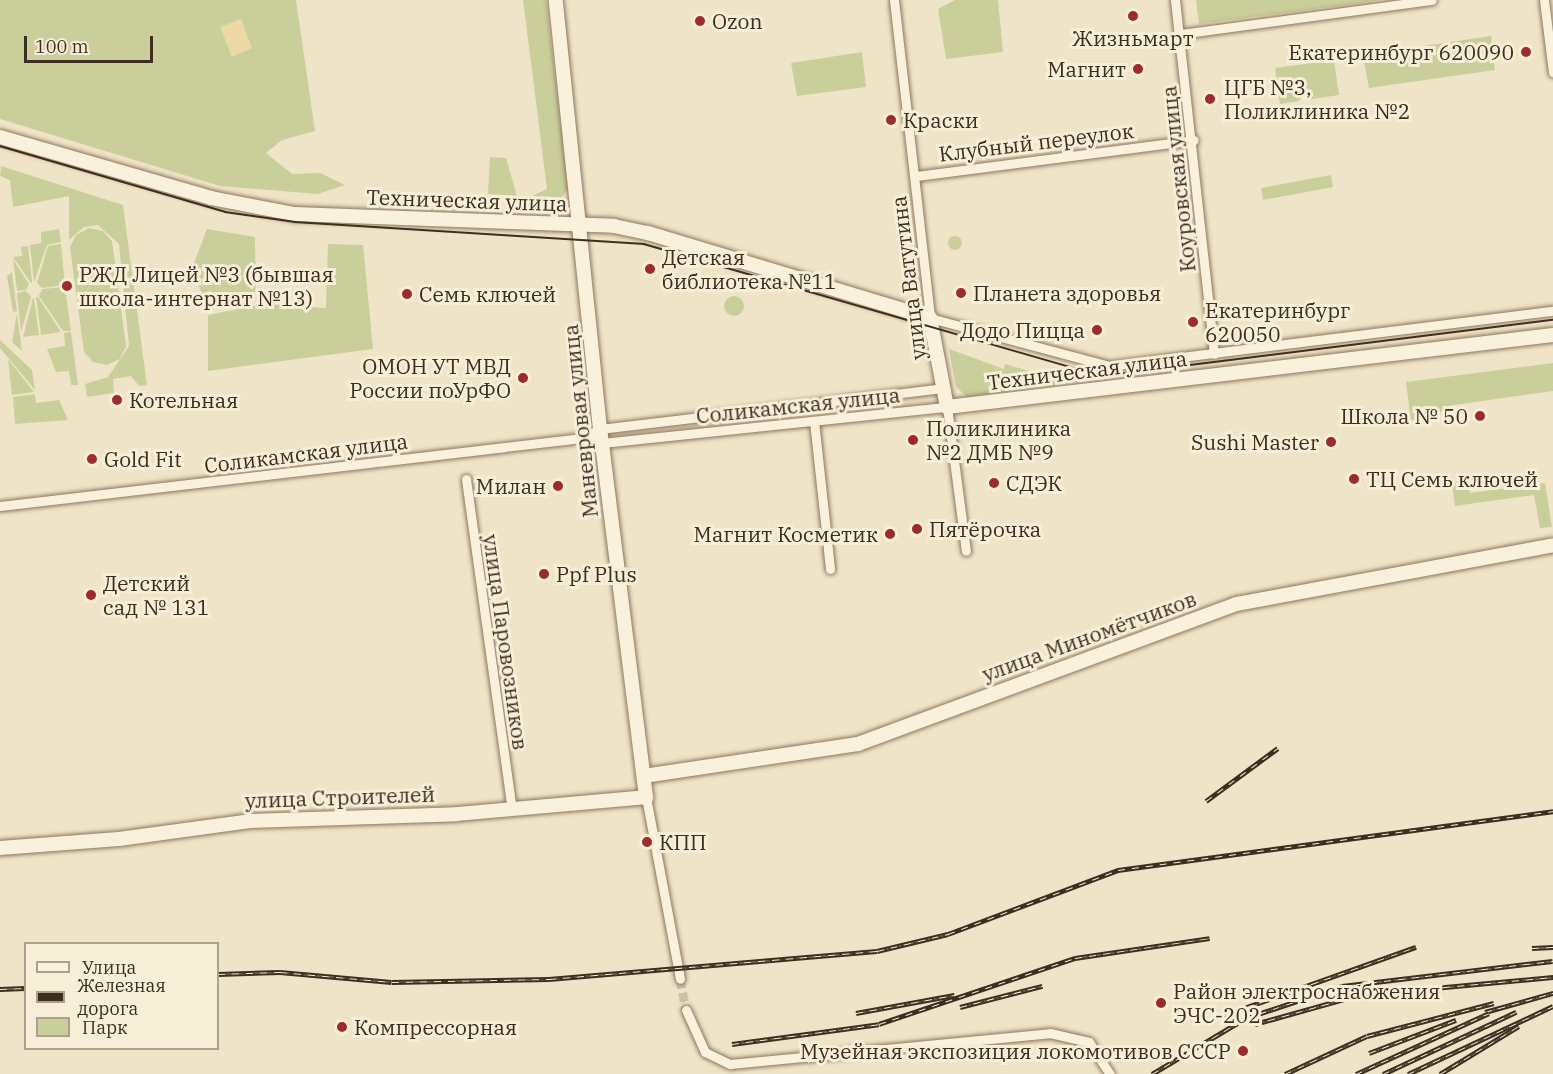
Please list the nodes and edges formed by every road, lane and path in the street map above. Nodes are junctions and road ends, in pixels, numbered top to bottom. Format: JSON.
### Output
{"nodes":[{"id":1,"x":556,"y":0,"type":"edge"},
{"id":2,"x":894,"y":0,"type":"edge"},
{"id":3,"x":1175,"y":0,"type":"edge"},
{"id":4,"x":1432,"y":0,"type":"edge"},
{"id":5,"x":1544,"y":0,"type":"edge"},
{"id":6,"x":1180,"y":34,"type":"junction"},
{"id":7,"x":1553,"y":72,"type":"edge"},
{"id":8,"x":0,"y":137,"type":"edge"},
{"id":9,"x":1194,"y":140,"type":"junction"},
{"id":10,"x":917,"y":176,"type":"junction"},
{"id":11,"x":581,"y":226,"type":"junction"},
{"id":12,"x":1553,"y":311,"type":"edge"},
{"id":13,"x":930,"y":318,"type":"junction"},
{"id":14,"x":1553,"y":335,"type":"edge"},
{"id":15,"x":1214,"y":354,"type":"junction"},
{"id":16,"x":943,"y":388,"type":"junction"},
{"id":17,"x":947,"y":407,"type":"junction"},
{"id":18,"x":814,"y":421,"type":"junction"},
{"id":19,"x":600,"y":429,"type":"junction"},
{"id":20,"x":582,"y":438,"type":"junction"},
{"id":21,"x":602,"y":443,"type":"junction"},
{"id":22,"x":466,"y":479,"type":"dead end"},
{"id":23,"x":0,"y":506,"type":"edge"},
{"id":24,"x":1553,"y":546,"type":"edge"},
{"id":25,"x":966,"y":551,"type":"dead end"},
{"id":26,"x":830,"y":570,"type":"dead end"},
{"id":27,"x":644,"y":776,"type":"junction"},
{"id":28,"x":646,"y":797,"type":"junction"},
{"id":29,"x":512,"y":809,"type":"junction"},
{"id":30,"x":0,"y":848,"type":"edge"},
{"id":31,"x":680,"y":979,"type":"tunnel mouth"},
{"id":32,"x":686,"y":1010,"type":"tunnel mouth"},
{"id":33,"x":1110,"y":1074,"type":"edge"}],
"edges":[{"from":1,"to":11,"type":"street","name":"Маневровая улица"},
{"from":2,"to":10,"type":"street","name":"улица Ватутина"},
{"from":3,"to":6,"type":"street","name":"Коуровская улица"},
{"from":4,"to":6,"type":"street"},
{"from":5,"to":7,"type":"street"},
{"from":6,"to":9,"type":"street","name":"Коуровская улица"},
{"from":8,"to":11,"type":"street","name":"Техническая улица"},
{"from":9,"to":10,"type":"street","name":"Клубный переулок"},
{"from":9,"to":15,"type":"street","name":"Коуровская улица"},
{"from":10,"to":13,"type":"street","name":"улица Ватутина"},
{"from":11,"to":13,"type":"street","name":"Техническая улица"},
{"from":11,"to":19,"type":"street","name":"Маневровая улица"},
{"from":12,"to":15,"type":"street"},
{"from":13,"to":15,"type":"street"},
{"from":13,"to":16,"type":"street","name":"улица Ватутина"},
{"from":14,"to":17,"type":"street","name":"Техническая улица"},
{"from":16,"to":17,"type":"street","name":"улица Ватутина"},
{"from":16,"to":19,"type":"street","name":"Соликамская улица"},
{"from":17,"to":18,"type":"street","name":"Соликамская улица"},
{"from":17,"to":25,"type":"street","name":"улица Ватутина"},
{"from":18,"to":21,"type":"street","name":"Соликамская улица"},
{"from":18,"to":26,"type":"street"},
{"from":19,"to":20,"type":"street","name":"Соликамская улица"},
{"from":19,"to":21,"type":"street","name":"Маневровая улица"},
{"from":20,"to":21,"type":"street","name":"Соликамская улица"},
{"from":20,"to":23,"type":"street","name":"Соликамская улица"},
{"from":21,"to":27,"type":"street","name":"Маневровая улица"},
{"from":22,"to":29,"type":"street","name":"улица Паровозников"},
{"from":24,"to":27,"type":"street","name":"улица Миномётчиков"},
{"from":27,"to":28,"type":"street","name":"Маневровая улица"},
{"from":28,"to":29,"type":"street","name":"улица Строителей"},
{"from":28,"to":31,"type":"street","name":"Маневровая улица"},
{"from":29,"to":30,"type":"street","name":"улица Строителей"},
{"from":32,"to":33,"type":"street"}]}
